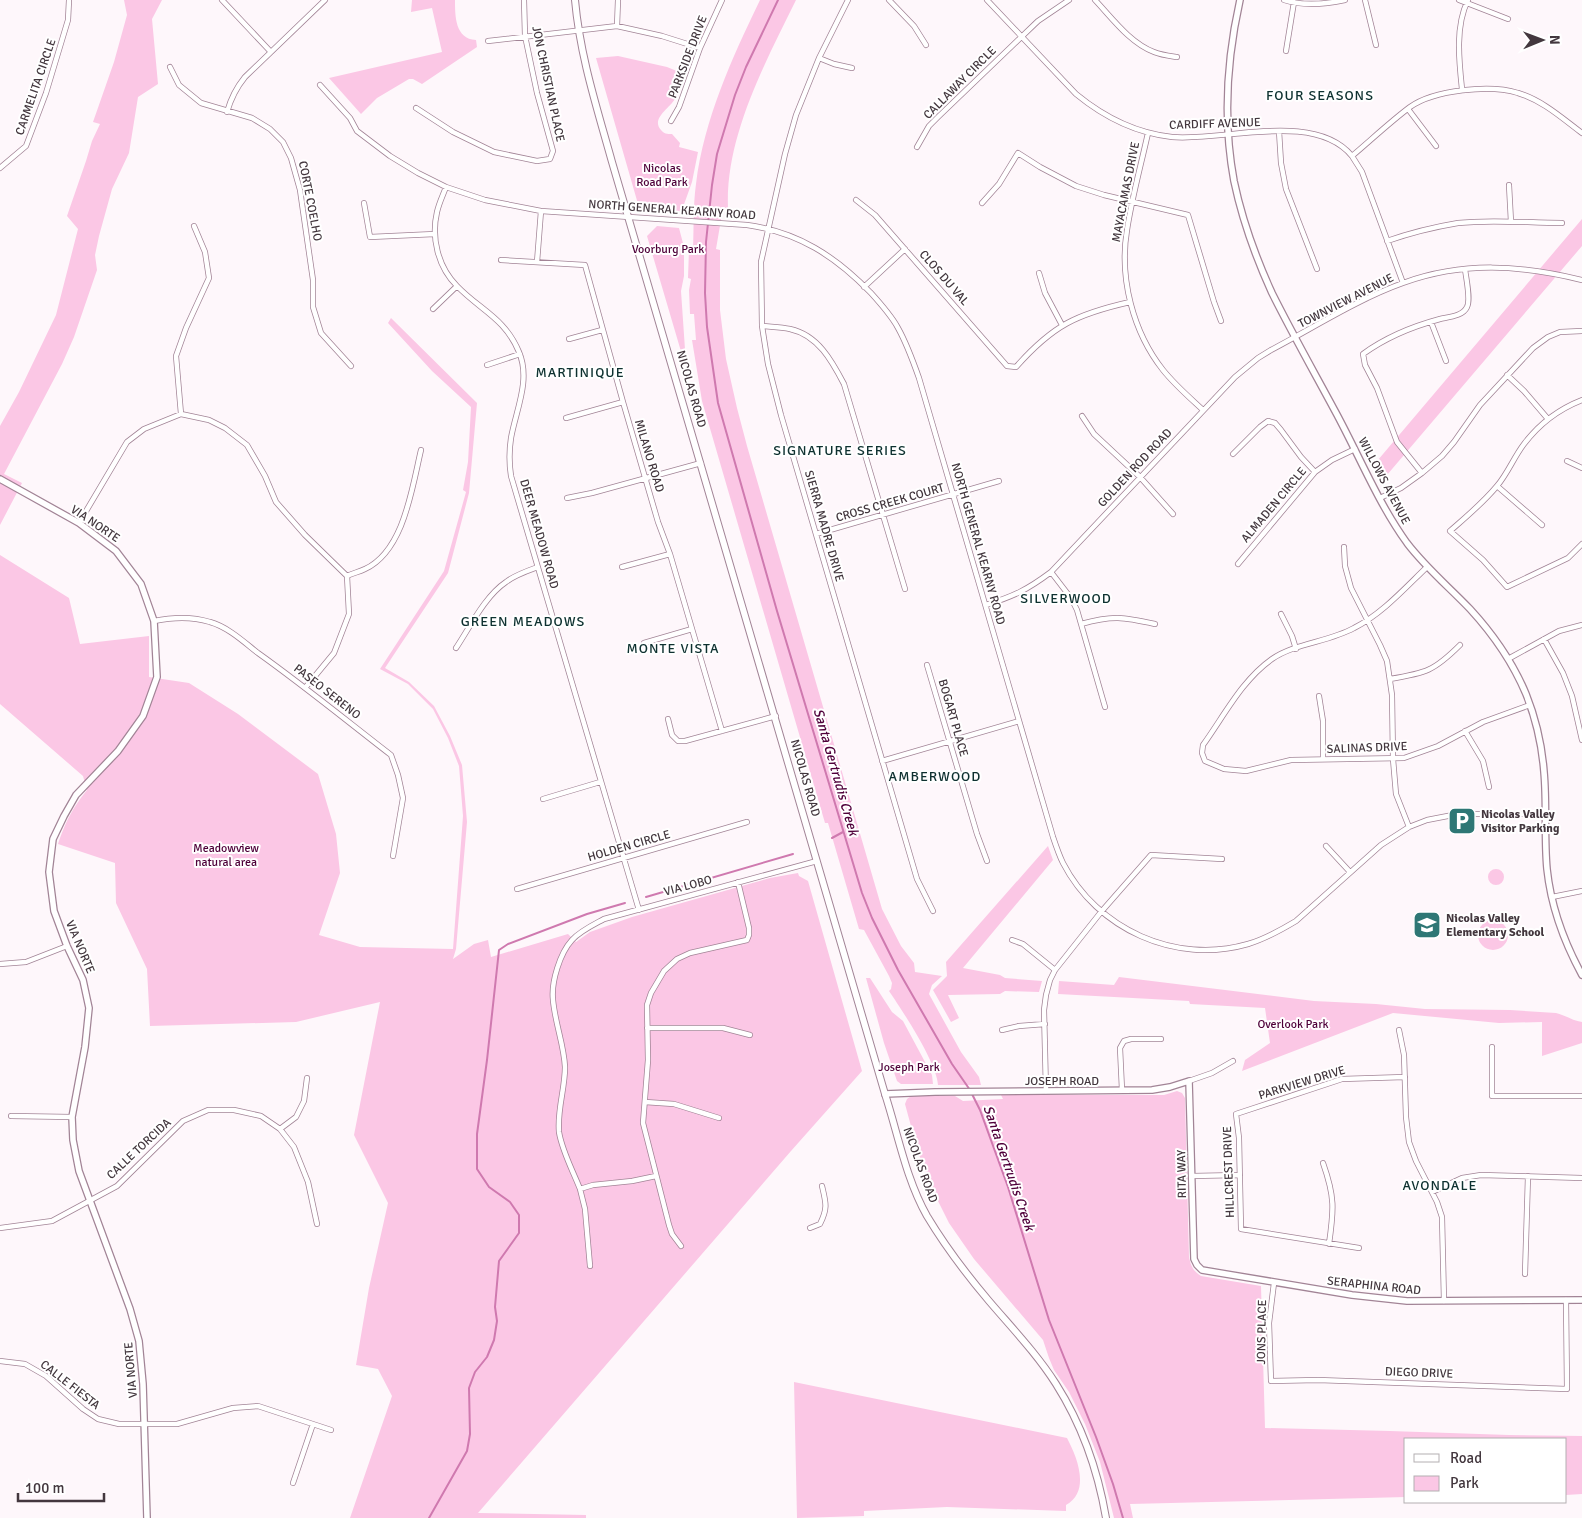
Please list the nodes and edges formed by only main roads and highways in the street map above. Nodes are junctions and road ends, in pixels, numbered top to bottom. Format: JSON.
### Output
{"nodes":[{"id":1,"x":575,"y":0,"type":"edge"},
{"id":2,"x":1106,"y":1518,"type":"edge"}],
"edges":[{"from":1,"to":2,"type":"main road","name":"NICOLAS ROAD"}]}
